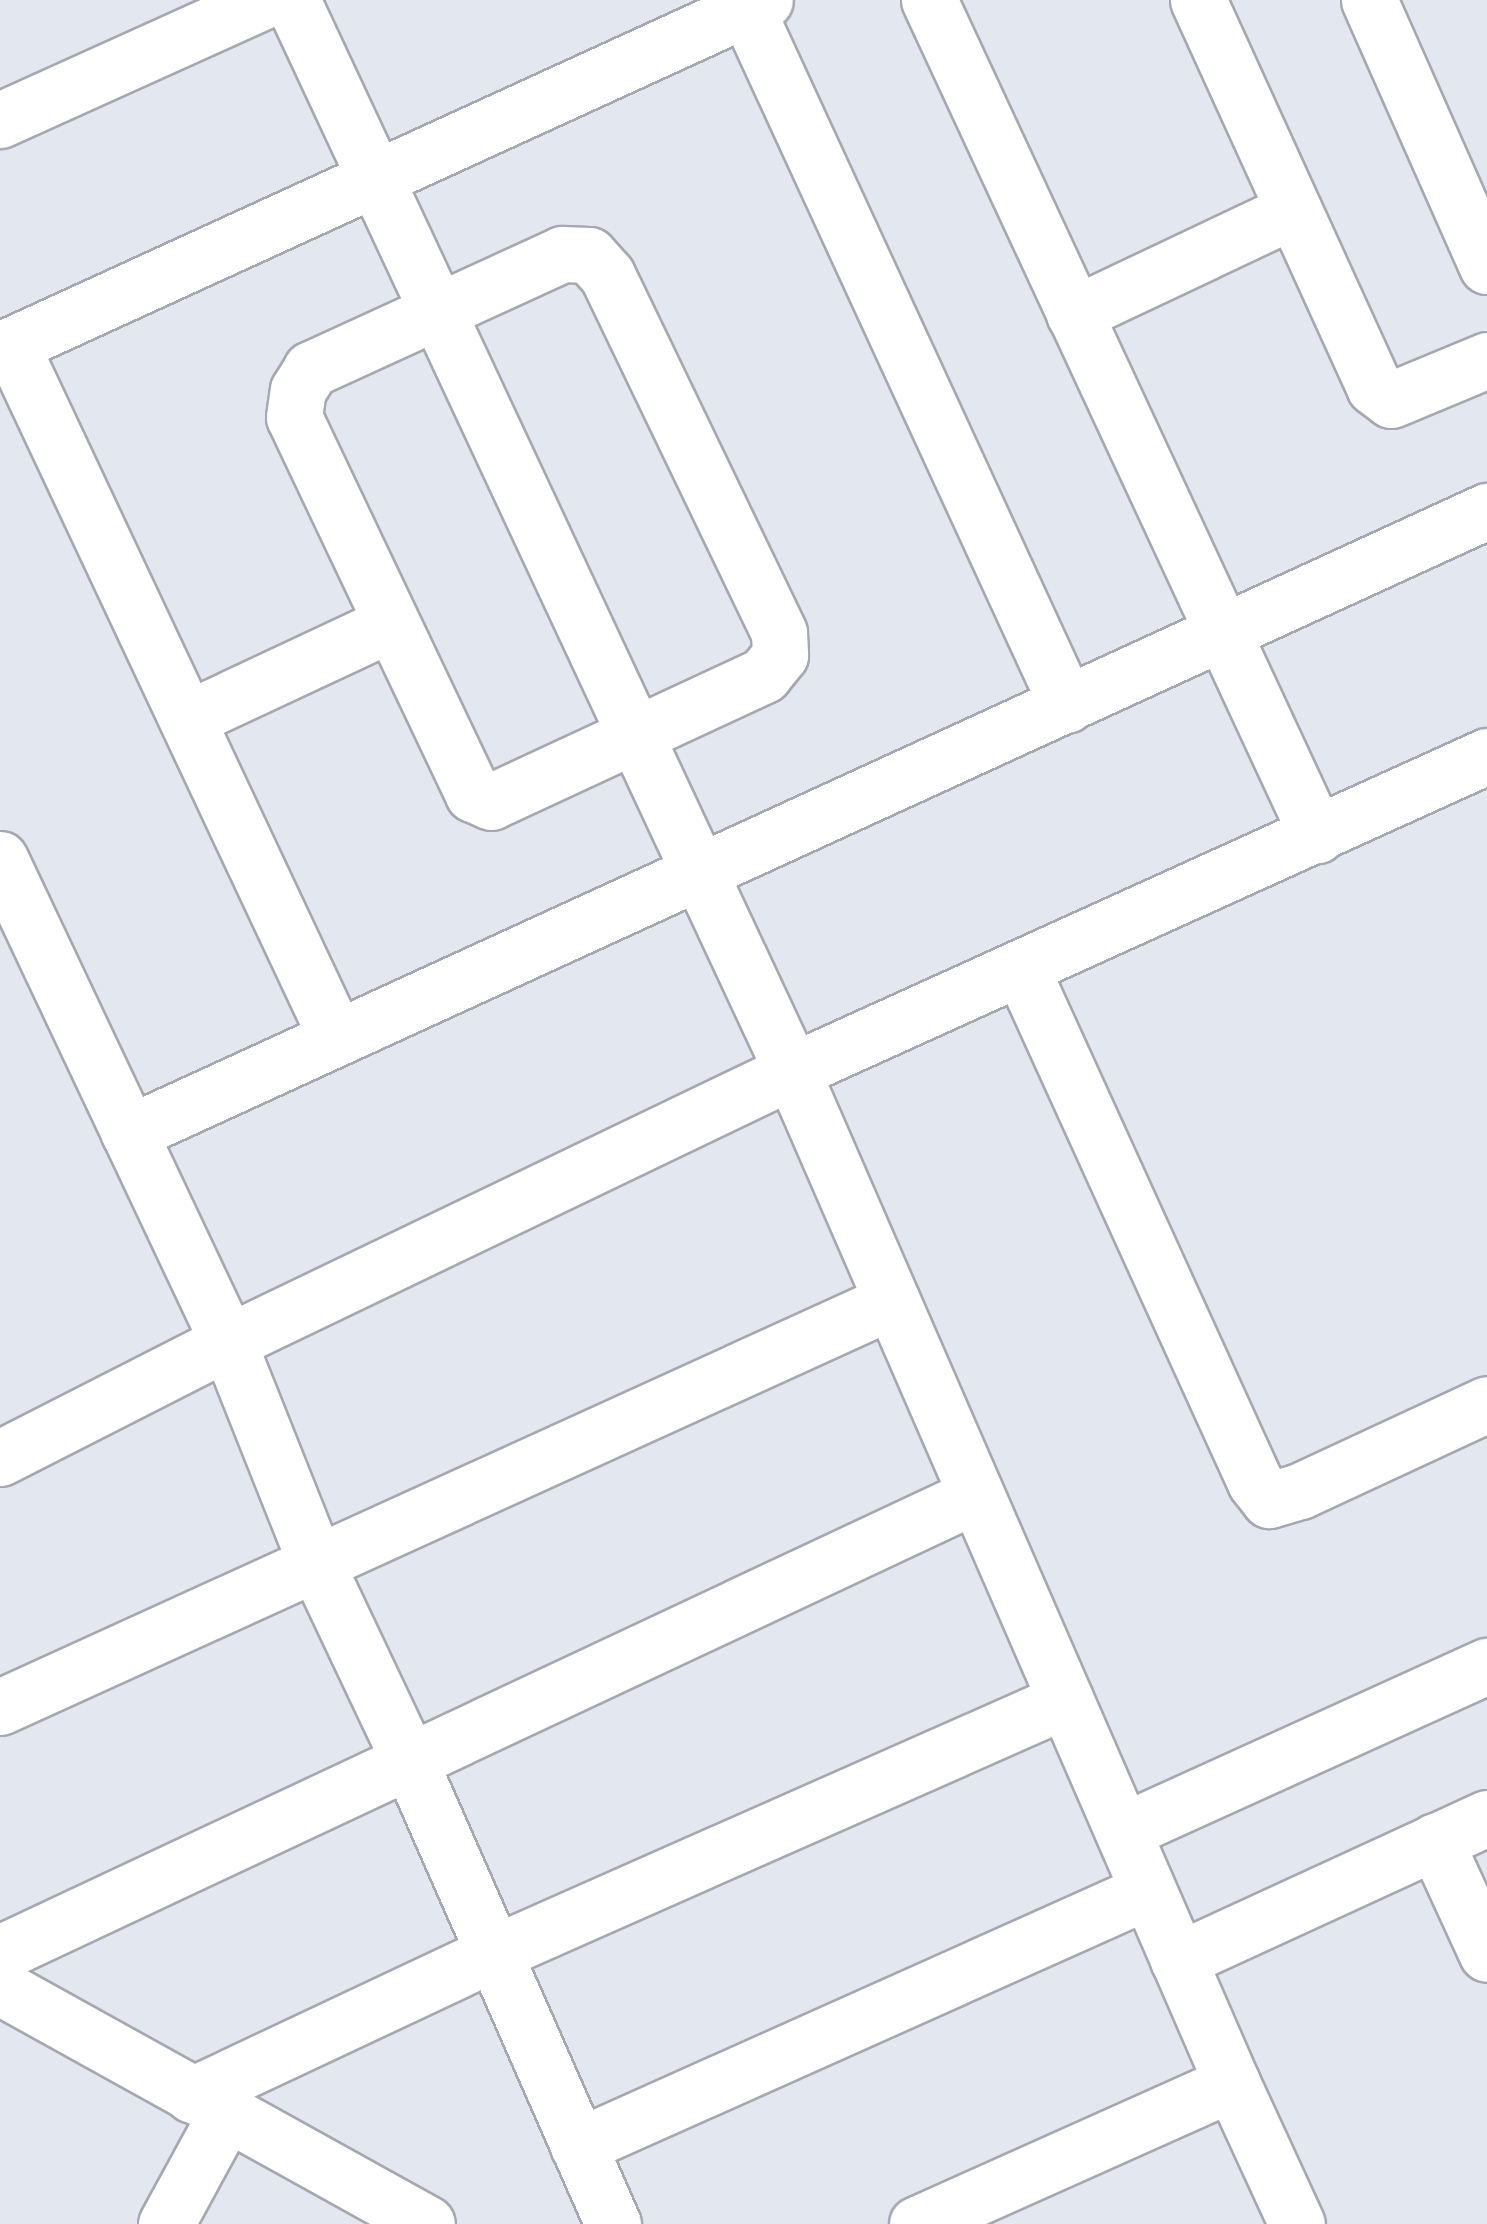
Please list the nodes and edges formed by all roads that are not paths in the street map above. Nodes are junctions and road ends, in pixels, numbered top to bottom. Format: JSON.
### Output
{"nodes":[{"id":1,"x":266,"y":0,"type":"edge"},
{"id":2,"x":292,"y":0,"type":"edge"},
{"id":3,"x":930,"y":0,"type":"edge"},
{"id":4,"x":1198,"y":0,"type":"edge"},
{"id":5,"x":1369,"y":0,"type":"edge"},
{"id":6,"x":756,"y":4,"type":"edge"},
{"id":7,"x":0,"y":120,"type":"edge"},
{"id":8,"x":373,"y":177,"type":"junction"},
{"id":9,"x":1294,"y":210,"type":"junction"},
{"id":10,"x":1487,"y":266,"type":"edge"},
{"id":11,"x":437,"y":312,"type":"junction"},
{"id":12,"x":1074,"y":314,"type":"junction"},
{"id":13,"x":6,"y":348,"type":"edge"},
{"id":14,"x":1487,"y":360,"type":"edge"},
{"id":15,"x":1487,"y":512,"type":"edge"},
{"id":16,"x":390,"y":624,"type":"junction"},
{"id":17,"x":1222,"y":635,"type":"junction"},
{"id":18,"x":1066,"y":706,"type":"junction"},
{"id":19,"x":187,"y":719,"type":"junction"},
{"id":20,"x":638,"y":736,"type":"junction"},
{"id":21,"x":1486,"y":757,"type":"edge"},
{"id":22,"x":1317,"y":835,"type":"junction"},
{"id":23,"x":0,"y":859,"type":"edge"},
{"id":24,"x":701,"y":871,"type":"junction"},
{"id":25,"x":1021,"y":968,"type":"junction"},
{"id":26,"x":336,"y":1037,"type":"junction"},
{"id":27,"x":792,"y":1071,"type":"junction"},
{"id":28,"x":129,"y":1133,"type":"junction"},
{"id":29,"x":892,"y":1300,"type":"junction"},
{"id":30,"x":228,"y":1342,"type":"junction"},
{"id":31,"x":1487,"y":1404,"type":"edge"},
{"id":32,"x":7,"y":1438,"type":"edge"},
{"id":33,"x":976,"y":1495,"type":"junction"},
{"id":34,"x":315,"y":1562,"type":"junction"},
{"id":35,"x":1487,"y":1666,"type":"edge"},
{"id":36,"x":1066,"y":1700,"type":"junction"},
{"id":37,"x":0,"y":1707,"type":"edge"},
{"id":38,"x":409,"y":1760,"type":"junction"},
{"id":39,"x":1487,"y":1818,"type":"edge"},
{"id":40,"x":1123,"y":1831,"type":"junction"},
{"id":41,"x":1436,"y":1842,"type":"junction"},
{"id":42,"x":1148,"y":1890,"type":"junction"},
{"id":43,"x":494,"y":1952,"type":"junction"},
{"id":44,"x":0,"y":1953,"type":"edge"},
{"id":45,"x":1487,"y":1954,"type":"edge"},
{"id":46,"x":1178,"y":1960,"type":"junction"},
{"id":47,"x":0,"y":1987,"type":"edge"},
{"id":48,"x":1232,"y":2083,"type":"junction"},
{"id":49,"x":209,"y":2105,"type":"junction"},
{"id":50,"x":578,"y":2146,"type":"junction"},
{"id":51,"x":166,"y":2224,"type":"edge"},
{"id":52,"x":426,"y":2224,"type":"edge"},
{"id":53,"x":613,"y":2224,"type":"edge"},
{"id":54,"x":917,"y":2224,"type":"edge"},
{"id":55,"x":1298,"y":2224,"type":"edge"}],
"edges":[{"from":1,"to":7,"type":"street"},
{"from":2,"to":8,"type":"street"},
{"from":3,"to":12,"type":"street"},
{"from":4,"to":9,"type":"street"},
{"from":5,"to":10,"type":"street"},
{"from":6,"to":8,"type":"street"},
{"from":6,"to":18,"type":"street"},
{"from":8,"to":11,"type":"street"},
{"from":8,"to":13,"type":"street"},
{"from":9,"to":12,"type":"street"},
{"from":9,"to":14,"type":"street"},
{"from":11,"to":16,"type":"street"},
{"from":11,"to":20,"type":"street"},
{"from":11,"to":20,"type":"street"},
{"from":12,"to":17,"type":"street"},
{"from":13,"to":19,"type":"street"},
{"from":15,"to":17,"type":"street"},
{"from":16,"to":19,"type":"street"},
{"from":16,"to":20,"type":"street"},
{"from":17,"to":18,"type":"street"},
{"from":17,"to":22,"type":"street"},
{"from":18,"to":24,"type":"street"},
{"from":19,"to":26,"type":"street"},
{"from":20,"to":24,"type":"street"},
{"from":21,"to":22,"type":"street"},
{"from":22,"to":25,"type":"street"},
{"from":23,"to":28,"type":"street"},
{"from":24,"to":26,"type":"street"},
{"from":24,"to":27,"type":"street"},
{"from":25,"to":27,"type":"street"},
{"from":25,"to":31,"type":"street"},
{"from":26,"to":28,"type":"street"},
{"from":27,"to":29,"type":"street"},
{"from":27,"to":30,"type":"street"},
{"from":28,"to":30,"type":"street"},
{"from":29,"to":33,"type":"street"},
{"from":29,"to":34,"type":"street"},
{"from":30,"to":32,"type":"street"},
{"from":30,"to":34,"type":"street"},
{"from":33,"to":36,"type":"street"},
{"from":33,"to":38,"type":"street"},
{"from":34,"to":37,"type":"street"},
{"from":34,"to":38,"type":"street"},
{"from":35,"to":40,"type":"street"},
{"from":36,"to":40,"type":"street"},
{"from":36,"to":43,"type":"street"},
{"from":38,"to":43,"type":"street"},
{"from":38,"to":44,"type":"street"},
{"from":39,"to":41,"type":"street"},
{"from":40,"to":42,"type":"street"},
{"from":41,"to":45,"type":"street"},
{"from":41,"to":46,"type":"street"},
{"from":42,"to":46,"type":"street"},
{"from":42,"to":50,"type":"street"},
{"from":43,"to":49,"type":"street"},
{"from":43,"to":50,"type":"street"},
{"from":46,"to":48,"type":"street"},
{"from":47,"to":49,"type":"street"},
{"from":48,"to":54,"type":"street"},
{"from":48,"to":55,"type":"street"},
{"from":49,"to":51,"type":"street"},
{"from":49,"to":52,"type":"street"},
{"from":50,"to":53,"type":"street"}]}
